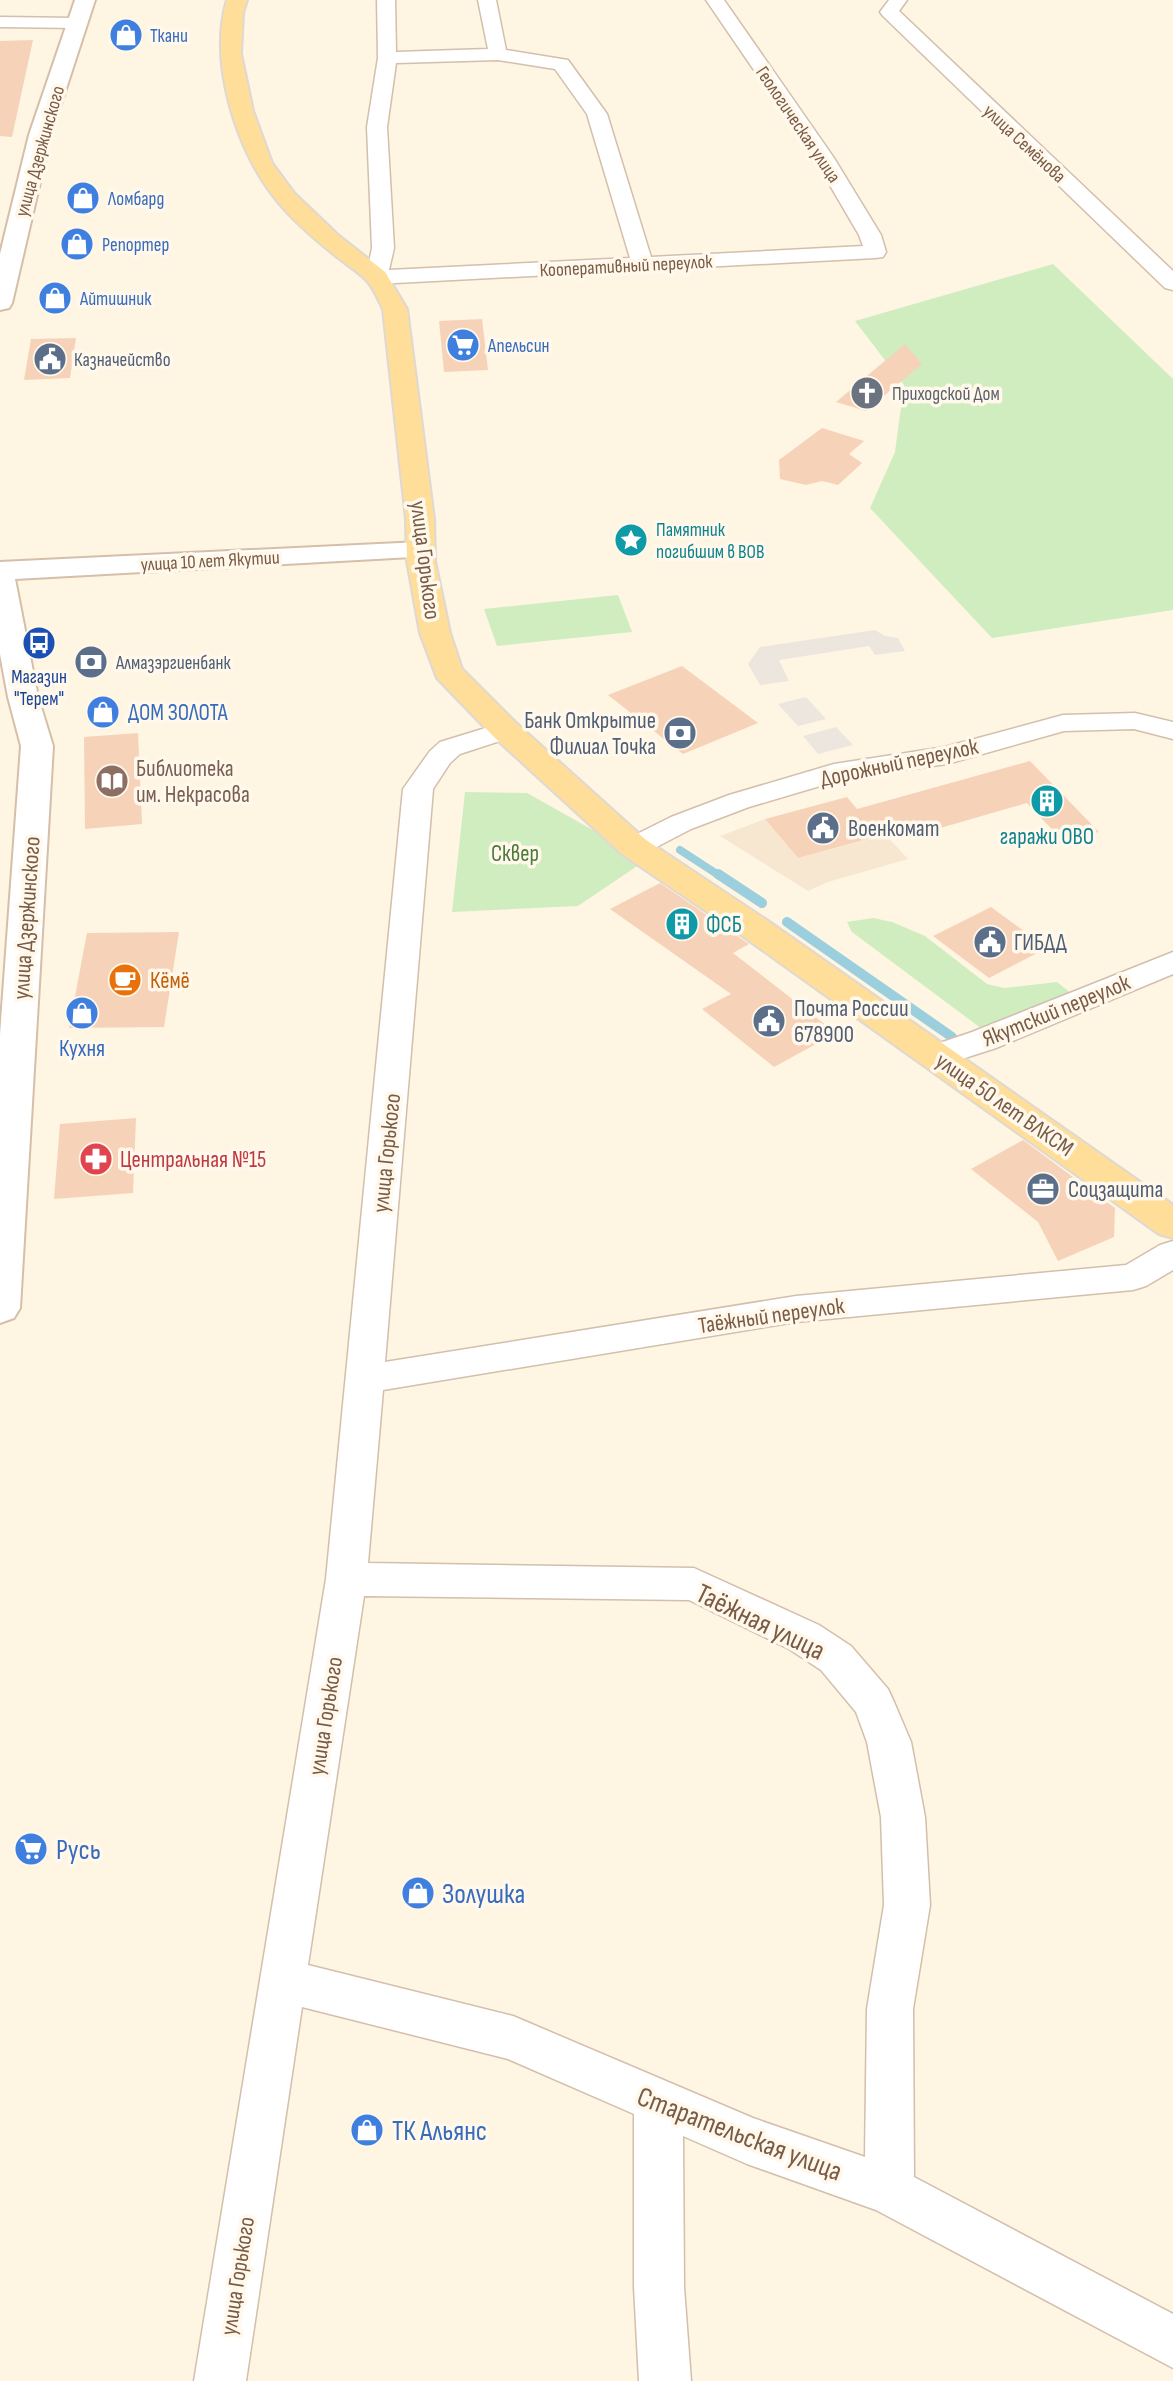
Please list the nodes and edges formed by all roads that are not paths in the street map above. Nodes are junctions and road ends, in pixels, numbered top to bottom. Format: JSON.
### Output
{"nodes":[{"id":1,"x":85,"y":0,"type":"edge"},
{"id":2,"x":237,"y":0,"type":"edge"},
{"id":3,"x":386,"y":0,"type":"edge"},
{"id":4,"x":487,"y":0,"type":"edge"},
{"id":5,"x":715,"y":0,"type":"edge"},
{"id":6,"x":898,"y":0,"type":"edge"},
{"id":7,"x":0,"y":22,"type":"edge"},
{"id":8,"x":76,"y":23,"type":"junction"},
{"id":9,"x":498,"y":54,"type":"junction"},
{"id":10,"x":387,"y":58,"type":"junction"},
{"id":11,"x":875,"y":253,"type":"joint"},
{"id":12,"x":643,"y":264,"type":"junction"},
{"id":13,"x":377,"y":277,"type":"junction"},
{"id":14,"x":1173,"y":283,"type":"edge"},
{"id":15,"x":0,"y":303,"type":"edge"},
{"id":16,"x":420,"y":550,"type":"junction"},
{"id":17,"x":0,"y":572,"type":"edge"},
{"id":18,"x":505,"y":730,"type":"junction"},
{"id":19,"x":1173,"y":731,"type":"edge"},
{"id":20,"x":634,"y":847,"type":"junction"},
{"id":21,"x":1173,"y":962,"type":"edge"},
{"id":22,"x":937,"y":1056,"type":"junction"},
{"id":23,"x":1173,"y":1224,"type":"edge"},
{"id":24,"x":1173,"y":1254,"type":"edge"},
{"id":25,"x":0,"y":1308,"type":"edge"},
{"id":26,"x":366,"y":1379,"type":"junction"},
{"id":27,"x":346,"y":1579,"type":"junction"},
{"id":28,"x":285,"y":1981,"type":"junction"},
{"id":29,"x":658,"y":2103,"type":"junction"},
{"id":30,"x":889,"y":2190,"type":"junction"},
{"id":31,"x":1173,"y":2342,"type":"edge"},
{"id":32,"x":220,"y":2381,"type":"edge"},
{"id":33,"x":665,"y":2381,"type":"edge"}],
"edges":[{"from":1,"to":8,"type":"street","name":"улица Дзержинского"},
{"from":2,"to":13,"type":"main road"},
{"from":3,"to":10,"type":"street"},
{"from":4,"to":9,"type":"street"},
{"from":5,"to":11,"type":"street","name":"Геологическая улица"},
{"from":6,"to":14,"type":"street","name":"улица Семёнова"},
{"from":7,"to":8,"type":"street"},
{"from":8,"to":15,"type":"street","name":"улица Дзержинского"},
{"from":9,"to":10,"type":"street"},
{"from":9,"to":12,"type":"street"},
{"from":10,"to":13,"type":"street"},
{"from":11,"to":12,"type":"street","name":"Кооперативный переулок"},
{"from":12,"to":13,"type":"street","name":"Кооперативный переулок"},
{"from":13,"to":16,"type":"main road","name":"улица Горького"},
{"from":16,"to":17,"type":"street","name":"улица 10 лет Якутии"},
{"from":16,"to":18,"type":"main road","name":"улица Горького"},
{"from":17,"to":25,"type":"street","name":"улица Дзержинского"},
{"from":18,"to":20,"type":"main road","name":"улица 50 лет ВЛКСМ"},
{"from":18,"to":26,"type":"street","name":"улица Горького"},
{"from":19,"to":20,"type":"street","name":"Дорожный переулок"},
{"from":20,"to":22,"type":"main road","name":"улица 50 лет ВЛКСМ"},
{"from":21,"to":22,"type":"street","name":"Якутский переулок"},
{"from":22,"to":23,"type":"main road","name":"улица 50 лет ВЛКСМ"},
{"from":24,"to":26,"type":"street","name":"Таёжный переулок"},
{"from":26,"to":27,"type":"street","name":"улица Горького"},
{"from":27,"to":28,"type":"street","name":"улица Горького"},
{"from":27,"to":30,"type":"street","name":"Таёжная улица"},
{"from":28,"to":29,"type":"street","name":"Старательская улица"},
{"from":28,"to":32,"type":"street","name":"улица Горького"},
{"from":29,"to":30,"type":"street","name":"Старательская улица"},
{"from":29,"to":33,"type":"street"},
{"from":30,"to":31,"type":"street","name":"Старательская улица"}]}
